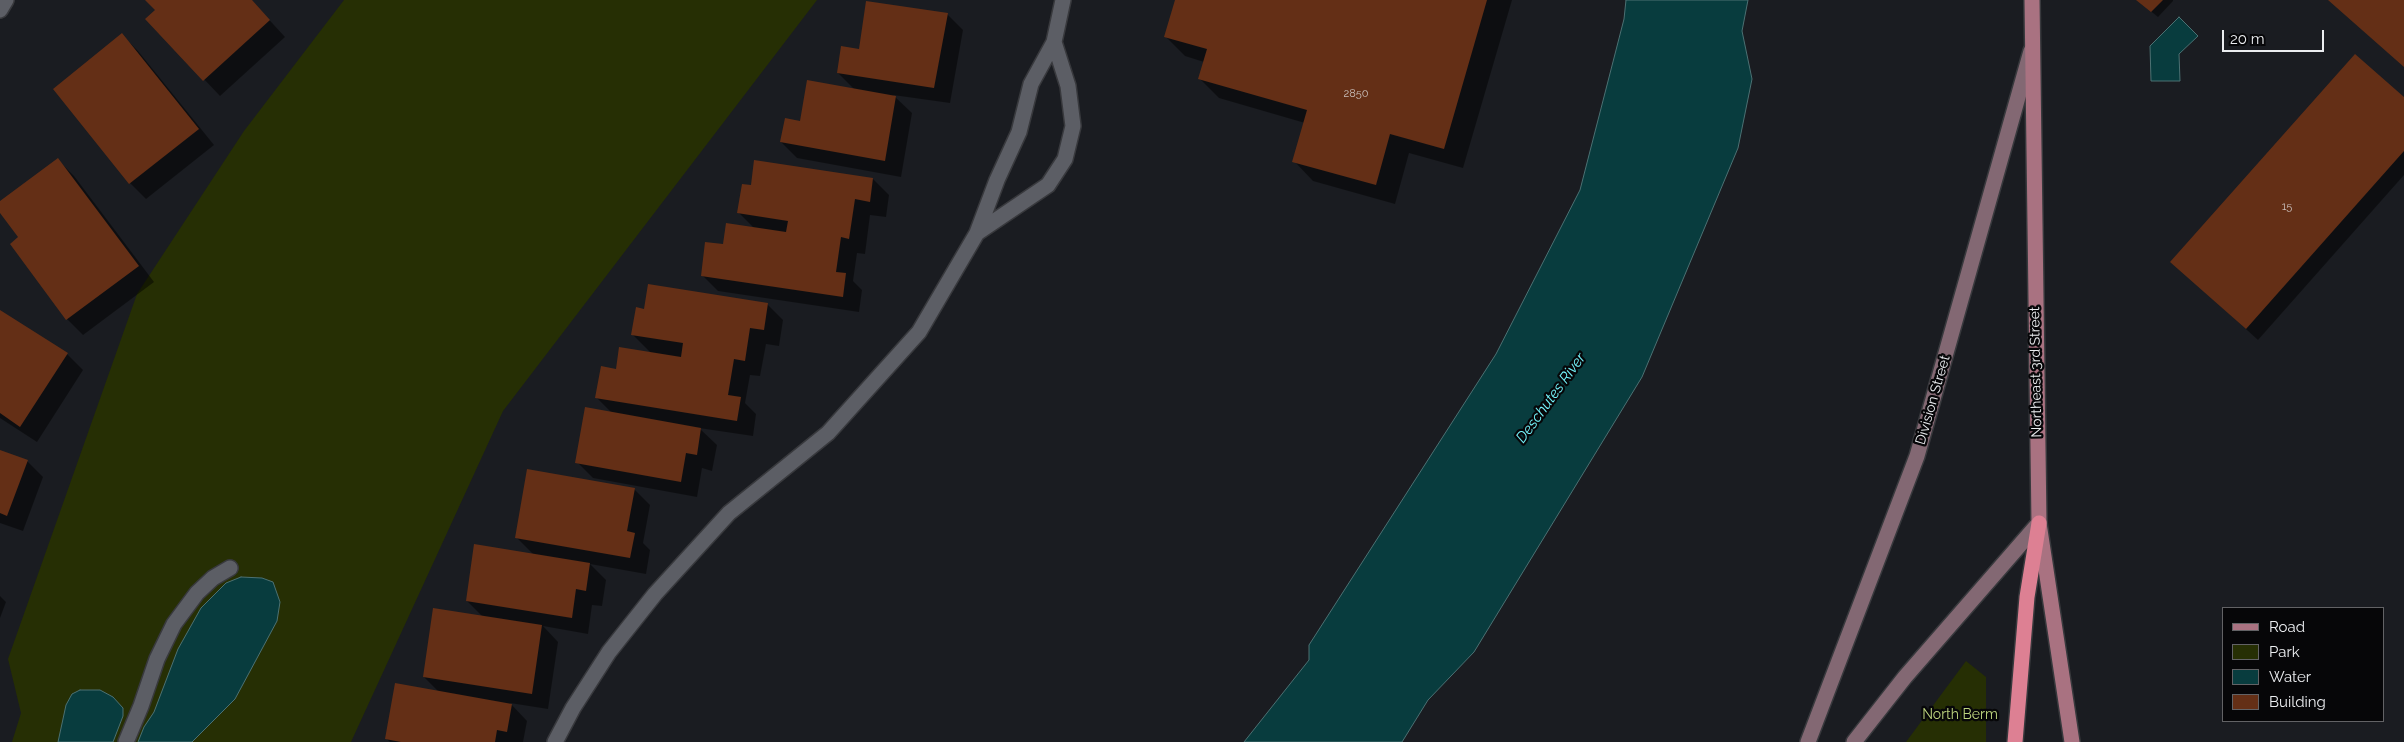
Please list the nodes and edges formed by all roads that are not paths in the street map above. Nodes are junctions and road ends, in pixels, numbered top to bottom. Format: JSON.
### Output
{"nodes":[{"id":1,"x":6,"y":0,"type":"edge"},
{"id":2,"x":1063,"y":0,"type":"edge"},
{"id":3,"x":2032,"y":0,"type":"edge"},
{"id":4,"x":0,"y":10,"type":"edge"},
{"id":5,"x":1054,"y":42,"type":"junction"},
{"id":6,"x":2031,"y":50,"type":"junction"},
{"id":7,"x":978,"y":233,"type":"junction"},
{"id":8,"x":2039,"y":523,"type":"junction"},
{"id":9,"x":230,"y":568,"type":"dead end"},
{"id":10,"x":126,"y":742,"type":"edge"},
{"id":11,"x":555,"y":742,"type":"edge"},
{"id":12,"x":1808,"y":742,"type":"edge"},
{"id":13,"x":1854,"y":742,"type":"edge"},
{"id":14,"x":2016,"y":742,"type":"edge"},
{"id":15,"x":2072,"y":742,"type":"edge"}],
"edges":[{"from":1,"to":4,"type":"street"},
{"from":2,"to":5,"type":"street"},
{"from":3,"to":6,"type":"main road","name":"Northeast 3rd Street"},
{"from":5,"to":7,"type":"street"},
{"from":5,"to":7,"type":"street"},
{"from":6,"to":8,"type":"main road","name":"Northeast 3rd Street"},
{"from":6,"to":12,"type":"main road","name":"Division Street"},
{"from":7,"to":11,"type":"street"},
{"from":8,"to":13,"type":"main road"},
{"from":8,"to":14,"type":"highway"},
{"from":8,"to":15,"type":"main road","name":"Northeast 3rd Street"},
{"from":9,"to":10,"type":"street"}]}
